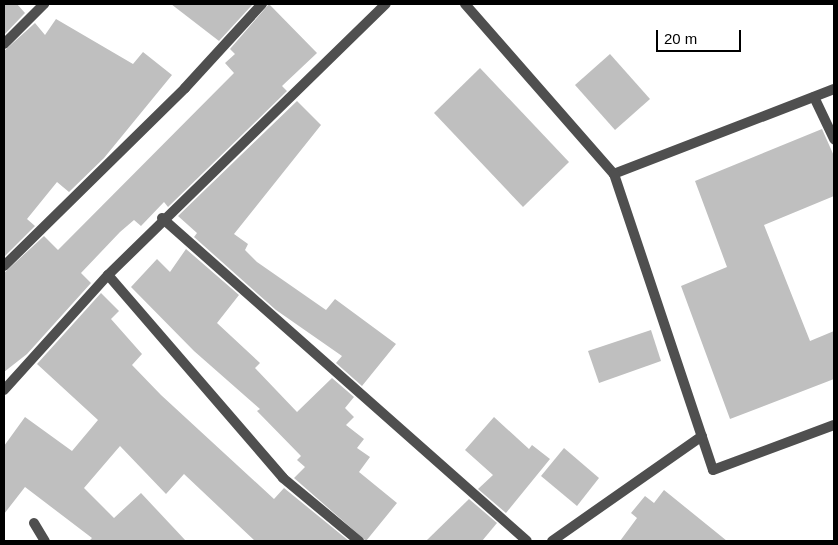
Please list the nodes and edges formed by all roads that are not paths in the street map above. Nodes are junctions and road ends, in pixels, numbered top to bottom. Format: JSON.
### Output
{"nodes":[{"id":1,"x":44,"y":4,"type":"edge"},
{"id":2,"x":262,"y":4,"type":"edge"},
{"id":3,"x":386,"y":4,"type":"edge"},
{"id":4,"x":465,"y":4,"type":"edge"},
{"id":5,"x":4,"y":44,"type":"edge"},
{"id":6,"x":834,"y":89,"type":"edge"},
{"id":7,"x":814,"y":97,"type":"junction"},
{"id":8,"x":834,"y":139,"type":"edge"},
{"id":9,"x":614,"y":174,"type":"junction"},
{"id":10,"x":162,"y":218,"type":"junction"},
{"id":11,"x":4,"y":266,"type":"edge"},
{"id":12,"x":108,"y":275,"type":"junction"},
{"id":13,"x":4,"y":390,"type":"edge"},
{"id":14,"x":834,"y":425,"type":"edge"},
{"id":15,"x":702,"y":436,"type":"junction"},
{"id":16,"x":34,"y":523,"type":"dead end"},
{"id":17,"x":45,"y":541,"type":"edge"},
{"id":18,"x":359,"y":541,"type":"edge"},
{"id":19,"x":527,"y":541,"type":"edge"},
{"id":20,"x":552,"y":541,"type":"edge"}],
"edges":[{"from":1,"to":5,"type":"street"},
{"from":2,"to":11,"type":"street"},
{"from":3,"to":10,"type":"street"},
{"from":4,"to":9,"type":"street"},
{"from":6,"to":7,"type":"street"},
{"from":7,"to":8,"type":"street"},
{"from":7,"to":9,"type":"street"},
{"from":9,"to":15,"type":"street"},
{"from":10,"to":12,"type":"street"},
{"from":10,"to":19,"type":"street"},
{"from":12,"to":13,"type":"street"},
{"from":12,"to":18,"type":"street"},
{"from":14,"to":15,"type":"street"},
{"from":15,"to":20,"type":"street"},
{"from":16,"to":17,"type":"street"}]}
